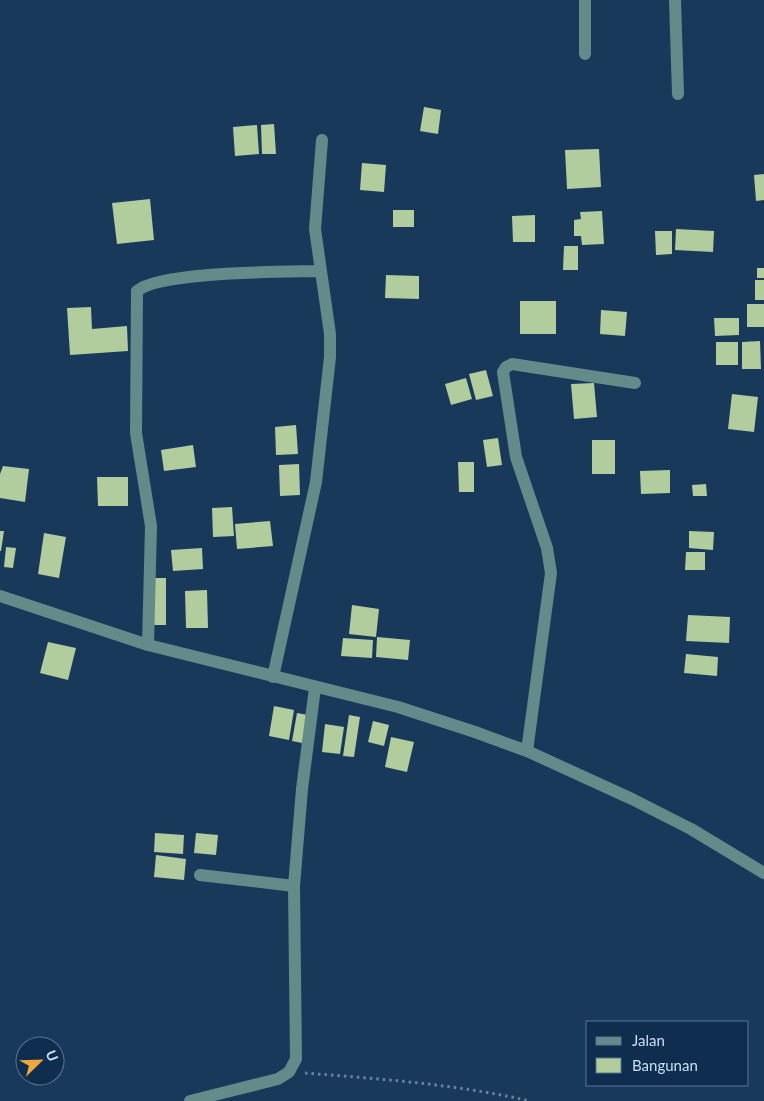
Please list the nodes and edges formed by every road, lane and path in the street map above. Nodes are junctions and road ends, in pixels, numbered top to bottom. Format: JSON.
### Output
{"nodes":[{"id":1,"x":586,"y":0,"type":"edge"},
{"id":2,"x":675,"y":0,"type":"edge"},
{"id":3,"x":585,"y":54,"type":"dead end"},
{"id":4,"x":678,"y":94,"type":"dead end"},
{"id":5,"x":322,"y":140,"type":"dead end"},
{"id":6,"x":320,"y":271,"type":"junction"},
{"id":7,"x":635,"y":383,"type":"dead end"},
{"id":8,"x":0,"y":596,"type":"edge"},
{"id":9,"x":148,"y":645,"type":"junction"},
{"id":10,"x":273,"y":677,"type":"junction"},
{"id":11,"x":315,"y":688,"type":"junction"},
{"id":12,"x":527,"y":751,"type":"junction"},
{"id":13,"x":764,"y":873,"type":"edge"},
{"id":14,"x":200,"y":875,"type":"dead end"},
{"id":15,"x":294,"y":886,"type":"junction"},
{"id":16,"x":289,"y":1072,"type":"junction"},
{"id":17,"x":190,"y":1101,"type":"edge"},
{"id":18,"x":530,"y":1101,"type":"edge"}],
"edges":[{"from":1,"to":3,"type":"street"},
{"from":2,"to":4,"type":"street"},
{"from":5,"to":6,"type":"street"},
{"from":6,"to":9,"type":"street"},
{"from":6,"to":10,"type":"street"},
{"from":7,"to":12,"type":"street"},
{"from":8,"to":9,"type":"street"},
{"from":9,"to":10,"type":"street"},
{"from":10,"to":11,"type":"street"},
{"from":11,"to":12,"type":"street"},
{"from":11,"to":15,"type":"street"},
{"from":12,"to":13,"type":"street"},
{"from":14,"to":15,"type":"street"},
{"from":15,"to":16,"type":"street"},
{"from":16,"to":17,"type":"street"},
{"from":16,"to":18,"type":"path"}]}
